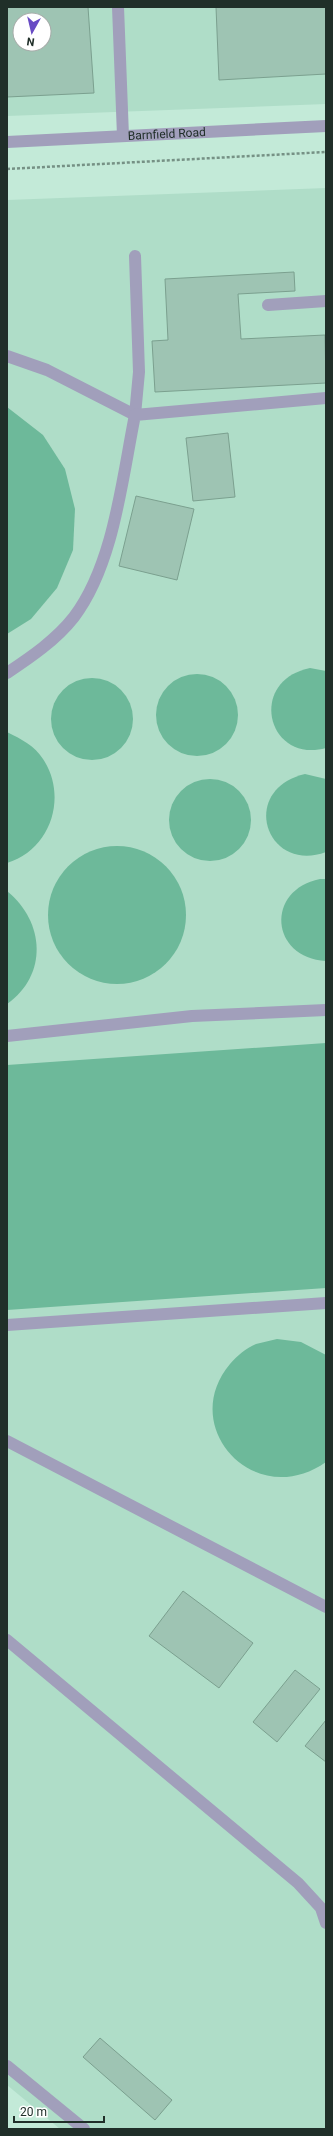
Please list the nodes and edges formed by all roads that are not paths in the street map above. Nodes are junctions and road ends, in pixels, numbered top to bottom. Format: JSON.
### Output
{"nodes":[{"id":1,"x":118,"y":7,"type":"edge"},
{"id":2,"x":326,"y":126,"type":"edge"},
{"id":3,"x":123,"y":136,"type":"junction"},
{"id":4,"x":7,"y":142,"type":"edge"},
{"id":5,"x":135,"y":256,"type":"dead end"},
{"id":6,"x":326,"y":301,"type":"edge"},
{"id":7,"x":268,"y":305,"type":"dead end"},
{"id":8,"x":7,"y":356,"type":"edge"},
{"id":9,"x":326,"y":398,"type":"edge"},
{"id":10,"x":135,"y":415,"type":"junction"},
{"id":11,"x":7,"y":673,"type":"edge"},
{"id":12,"x":326,"y":1010,"type":"edge"},
{"id":13,"x":7,"y":1036,"type":"edge"},
{"id":14,"x":326,"y":1303,"type":"edge"},
{"id":15,"x":7,"y":1325,"type":"edge"},
{"id":16,"x":7,"y":1441,"type":"edge"},
{"id":17,"x":326,"y":1607,"type":"edge"},
{"id":18,"x":7,"y":1640,"type":"edge"},
{"id":19,"x":326,"y":1923,"type":"edge"},
{"id":20,"x":7,"y":2066,"type":"edge"},
{"id":21,"x":84,"y":2129,"type":"edge"}],
"edges":[{"from":1,"to":3,"type":"street"},
{"from":2,"to":3,"type":"street","name":"Barnfield Road"},
{"from":3,"to":4,"type":"street","name":"Barnfield Road"},
{"from":5,"to":10,"type":"street"},
{"from":6,"to":7,"type":"street"},
{"from":8,"to":10,"type":"street"},
{"from":9,"to":10,"type":"street"},
{"from":10,"to":11,"type":"street"},
{"from":12,"to":13,"type":"street"},
{"from":14,"to":15,"type":"street"},
{"from":16,"to":17,"type":"street"},
{"from":18,"to":19,"type":"street"},
{"from":20,"to":21,"type":"street"}]}
